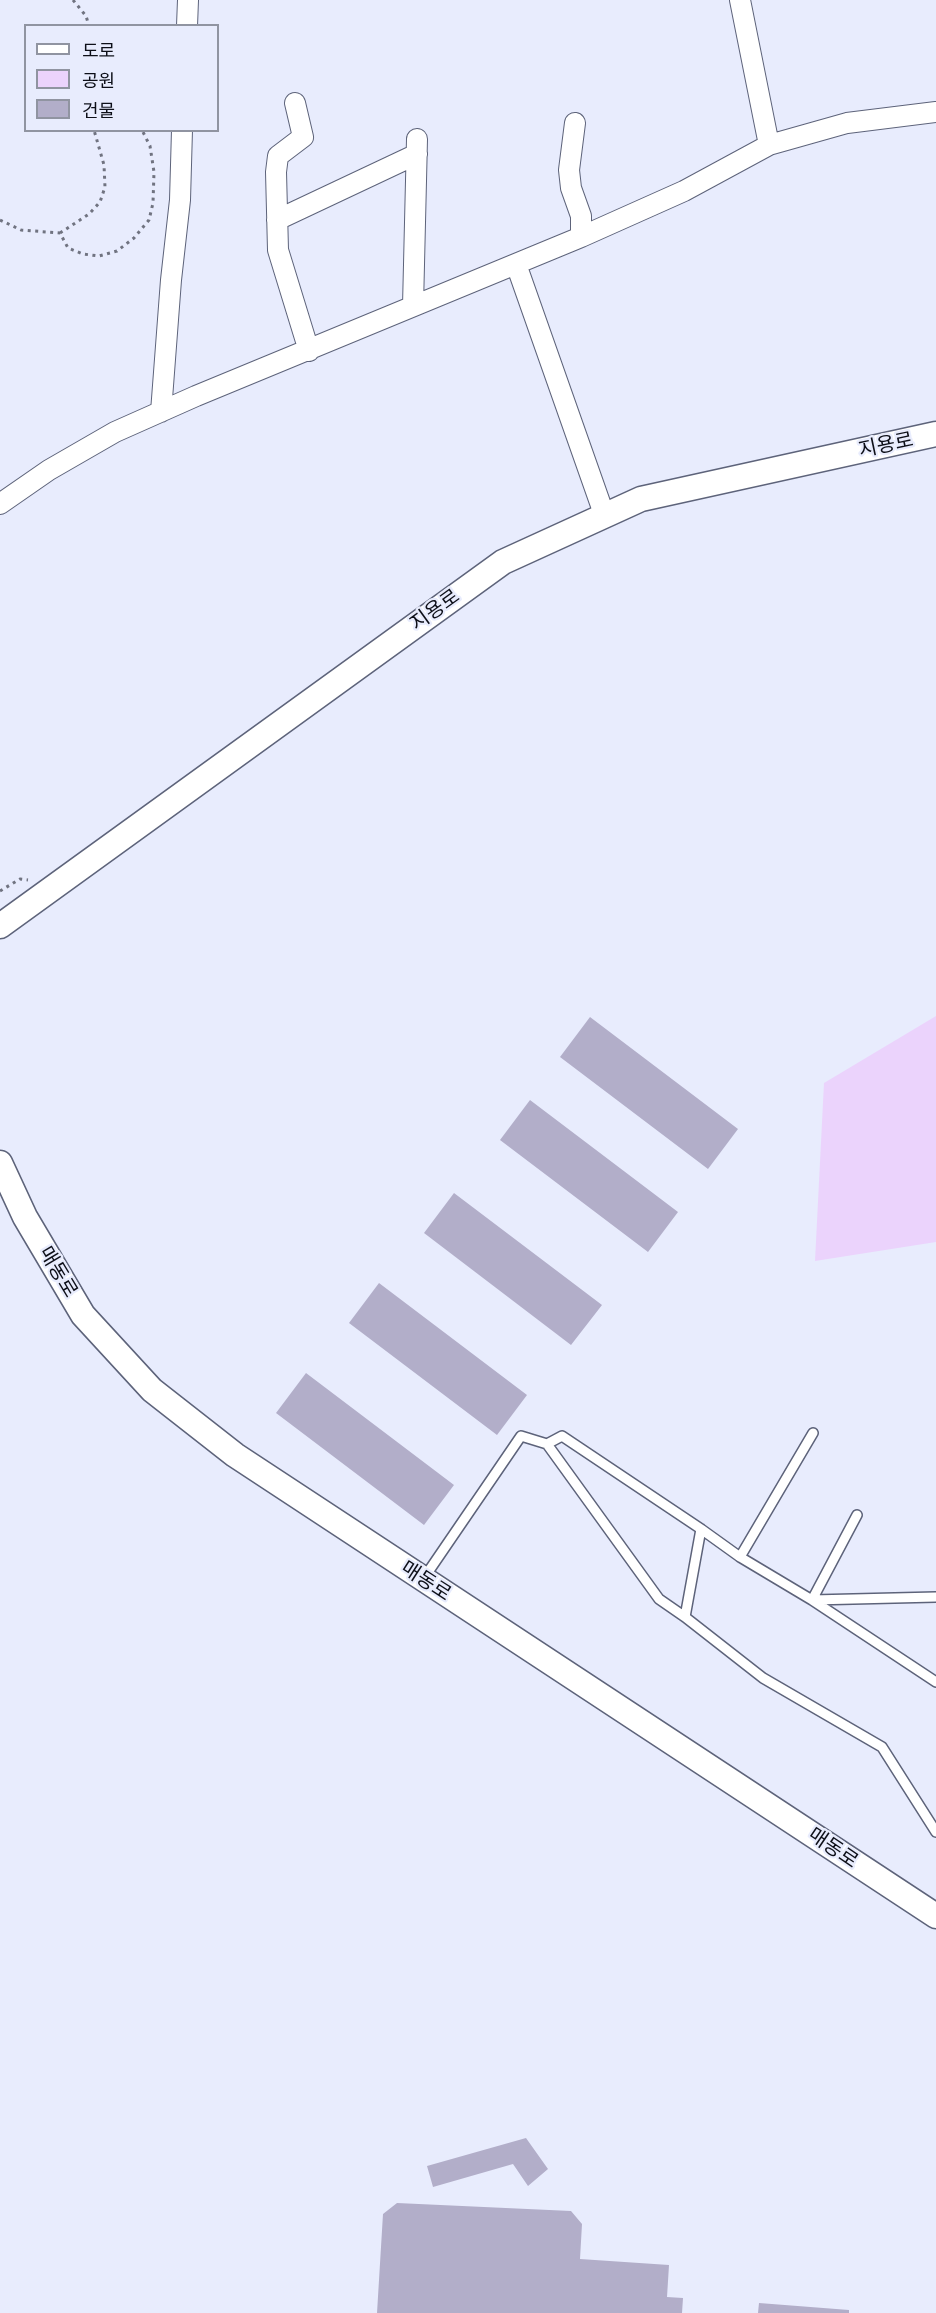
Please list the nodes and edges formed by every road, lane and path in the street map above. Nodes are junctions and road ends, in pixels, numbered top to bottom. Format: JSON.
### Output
{"nodes":[{"id":1,"x":73,"y":0,"type":"edge"},
{"id":2,"x":188,"y":0,"type":"edge"},
{"id":3,"x":740,"y":0,"type":"edge"},
{"id":4,"x":88,"y":24,"type":"edge"},
{"id":5,"x":187,"y":24,"type":"edge"},
{"id":6,"x":295,"y":103,"type":"dead end"},
{"id":7,"x":936,"y":112,"type":"edge"},
{"id":8,"x":575,"y":123,"type":"dead end"},
{"id":9,"x":95,"y":132,"type":"edge"},
{"id":10,"x":143,"y":132,"type":"edge"},
{"id":11,"x":182,"y":132,"type":"edge"},
{"id":12,"x":769,"y":145,"type":"junction"},
{"id":13,"x":0,"y":220,"type":"edge"},
{"id":14,"x":276,"y":220,"type":"junction"},
{"id":15,"x":60,"y":233,"type":"junction"},
{"id":16,"x":581,"y":237,"type":"junction"},
{"id":17,"x":516,"y":264,"type":"junction"},
{"id":18,"x":413,"y":306,"type":"junction"},
{"id":19,"x":309,"y":351,"type":"junction"},
{"id":20,"x":160,"y":412,"type":"junction"},
{"id":21,"x":936,"y":434,"type":"edge"},
{"id":22,"x":0,"y":504,"type":"edge"},
{"id":23,"x":604,"y":514,"type":"junction"},
{"id":24,"x":0,"y":926,"type":"edge"},
{"id":25,"x":0,"y":1163,"type":"edge"},
{"id":26,"x":813,"y":1433,"type":"dead end"},
{"id":27,"x":547,"y":1444,"type":"junction"},
{"id":28,"x":857,"y":1515,"type":"dead end"},
{"id":29,"x":701,"y":1529,"type":"junction"},
{"id":30,"x":740,"y":1557,"type":"junction"},
{"id":31,"x":424,"y":1579,"type":"junction"},
{"id":32,"x":936,"y":1597,"type":"edge"},
{"id":33,"x":812,"y":1600,"type":"junction"},
{"id":34,"x":685,"y":1617,"type":"junction"},
{"id":35,"x":936,"y":1682,"type":"edge"},
{"id":36,"x":936,"y":1832,"type":"edge"},
{"id":37,"x":936,"y":1916,"type":"edge"}],
"edges":[{"from":1,"to":4,"type":"path"},
{"from":2,"to":5,"type":"street"},
{"from":3,"to":12,"type":"street"},
{"from":6,"to":14,"type":"street"},
{"from":7,"to":12,"type":"street"},
{"from":8,"to":16,"type":"street"},
{"from":9,"to":15,"type":"path"},
{"from":10,"to":15,"type":"path"},
{"from":11,"to":20,"type":"street"},
{"from":12,"to":16,"type":"street"},
{"from":13,"to":15,"type":"path"},
{"from":14,"to":18,"type":"street"},
{"from":14,"to":19,"type":"street"},
{"from":16,"to":17,"type":"street"},
{"from":17,"to":18,"type":"street"},
{"from":17,"to":23,"type":"street"},
{"from":18,"to":19,"type":"street"},
{"from":19,"to":20,"type":"street"},
{"from":20,"to":22,"type":"street"},
{"from":21,"to":23,"type":"street","name":"지용로"},
{"from":23,"to":24,"type":"street","name":"지용로"},
{"from":25,"to":31,"type":"street","name":"매동로"},
{"from":26,"to":30,"type":"lane"},
{"from":27,"to":29,"type":"lane"},
{"from":27,"to":31,"type":"lane"},
{"from":27,"to":34,"type":"lane"},
{"from":28,"to":33,"type":"lane"},
{"from":29,"to":30,"type":"lane"},
{"from":29,"to":34,"type":"lane"},
{"from":30,"to":33,"type":"lane"},
{"from":31,"to":37,"type":"street","name":"매동로"},
{"from":32,"to":33,"type":"lane"},
{"from":33,"to":35,"type":"lane"},
{"from":34,"to":36,"type":"lane"}]}
